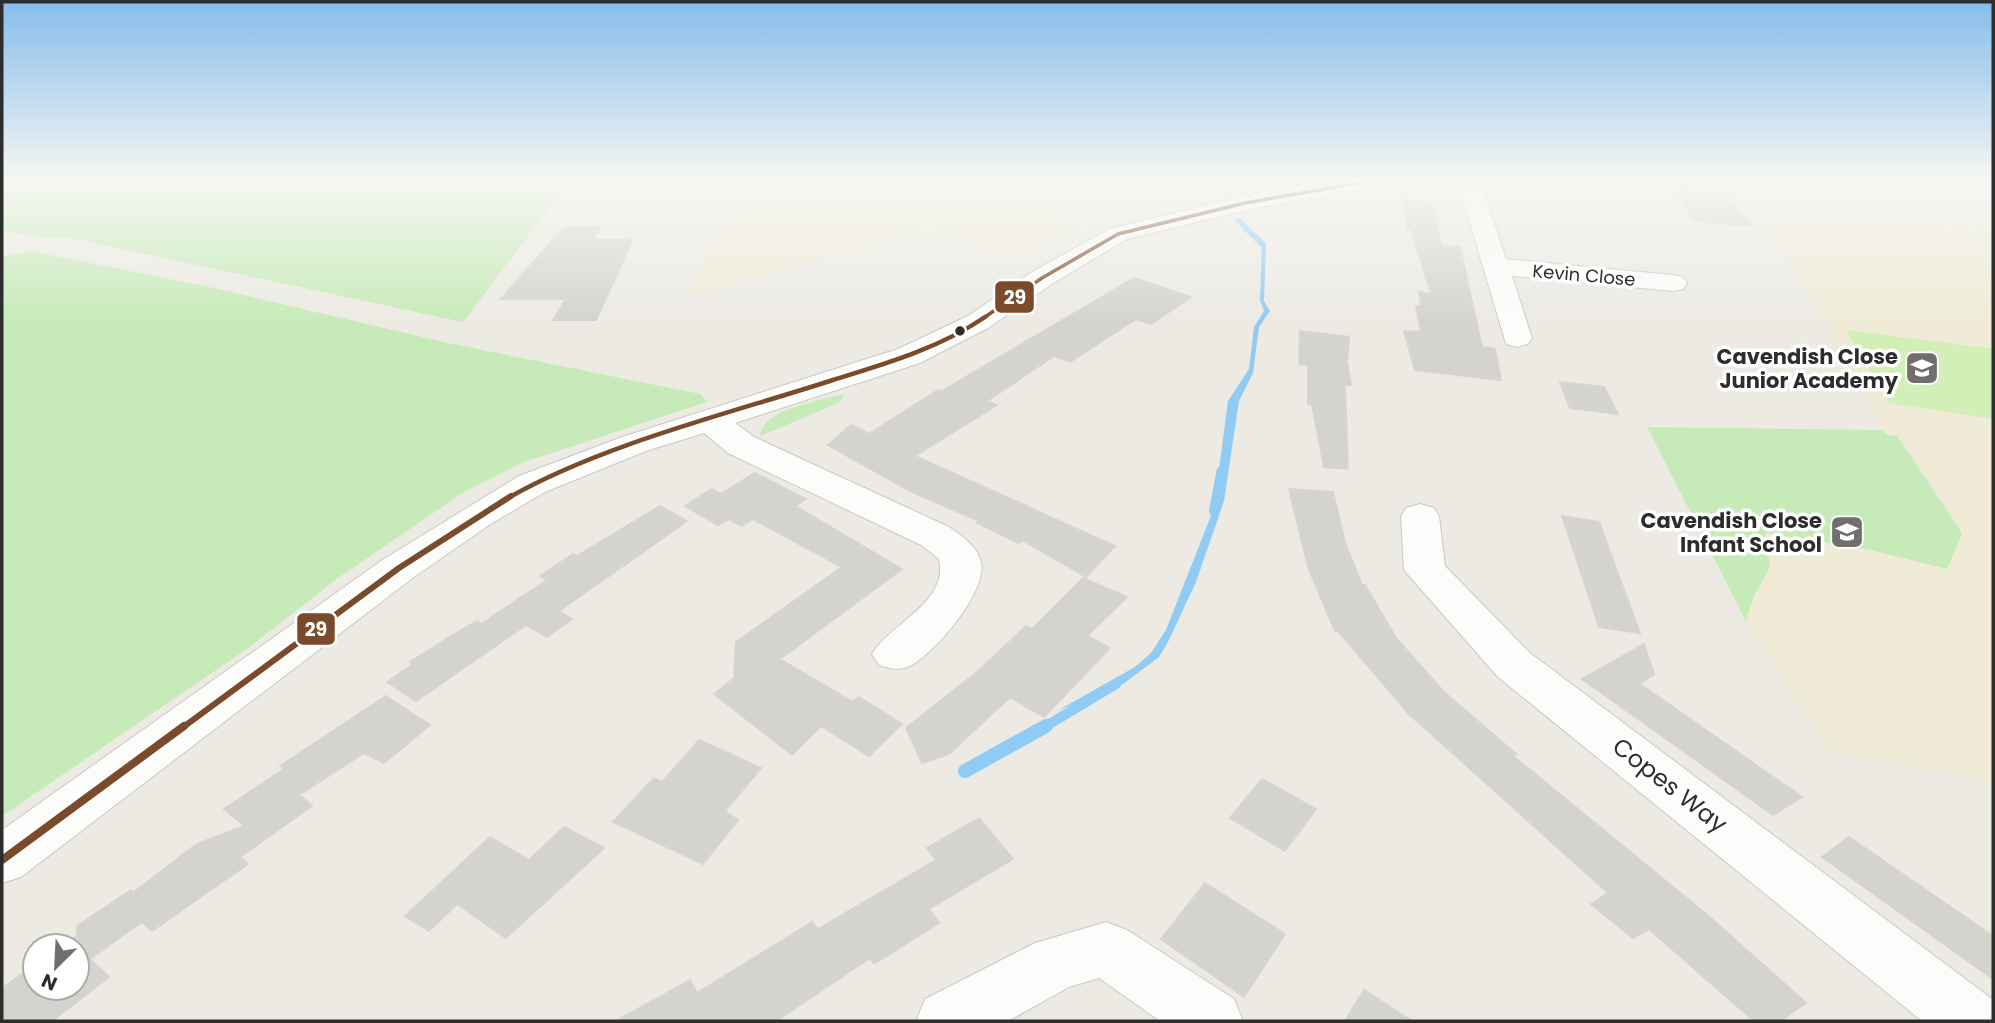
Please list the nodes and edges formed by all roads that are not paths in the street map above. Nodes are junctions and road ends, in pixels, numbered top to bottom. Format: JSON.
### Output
{"nodes":[{"id":1,"x":1147,"y":227,"type":"edge"},
{"id":2,"x":1482,"y":227,"type":"edge"},
{"id":3,"x":1494,"y":266,"type":"junction"},
{"id":4,"x":1670,"y":279,"type":"dead end"},
{"id":5,"x":1517,"y":338,"type":"dead end"},
{"id":6,"x":708,"y":419,"type":"junction"},
{"id":7,"x":1420,"y":516,"type":"dead end"},
{"id":8,"x":895,"y":654,"type":"dead end"},
{"id":9,"x":2,"y":860,"type":"edge"},
{"id":10,"x":947,"y":1021,"type":"edge"},
{"id":11,"x":1212,"y":1021,"type":"edge"},
{"id":12,"x":1970,"y":1021,"type":"edge"}],
"edges":[{"from":1,"to":6,"type":"street"},
{"from":2,"to":3,"type":"street"},
{"from":3,"to":4,"type":"street","name":"Kevin Close"},
{"from":3,"to":5,"type":"street"},
{"from":6,"to":8,"type":"street"},
{"from":6,"to":9,"type":"street"},
{"from":7,"to":12,"type":"street","name":"Copes Way"},
{"from":10,"to":11,"type":"street"}]}
